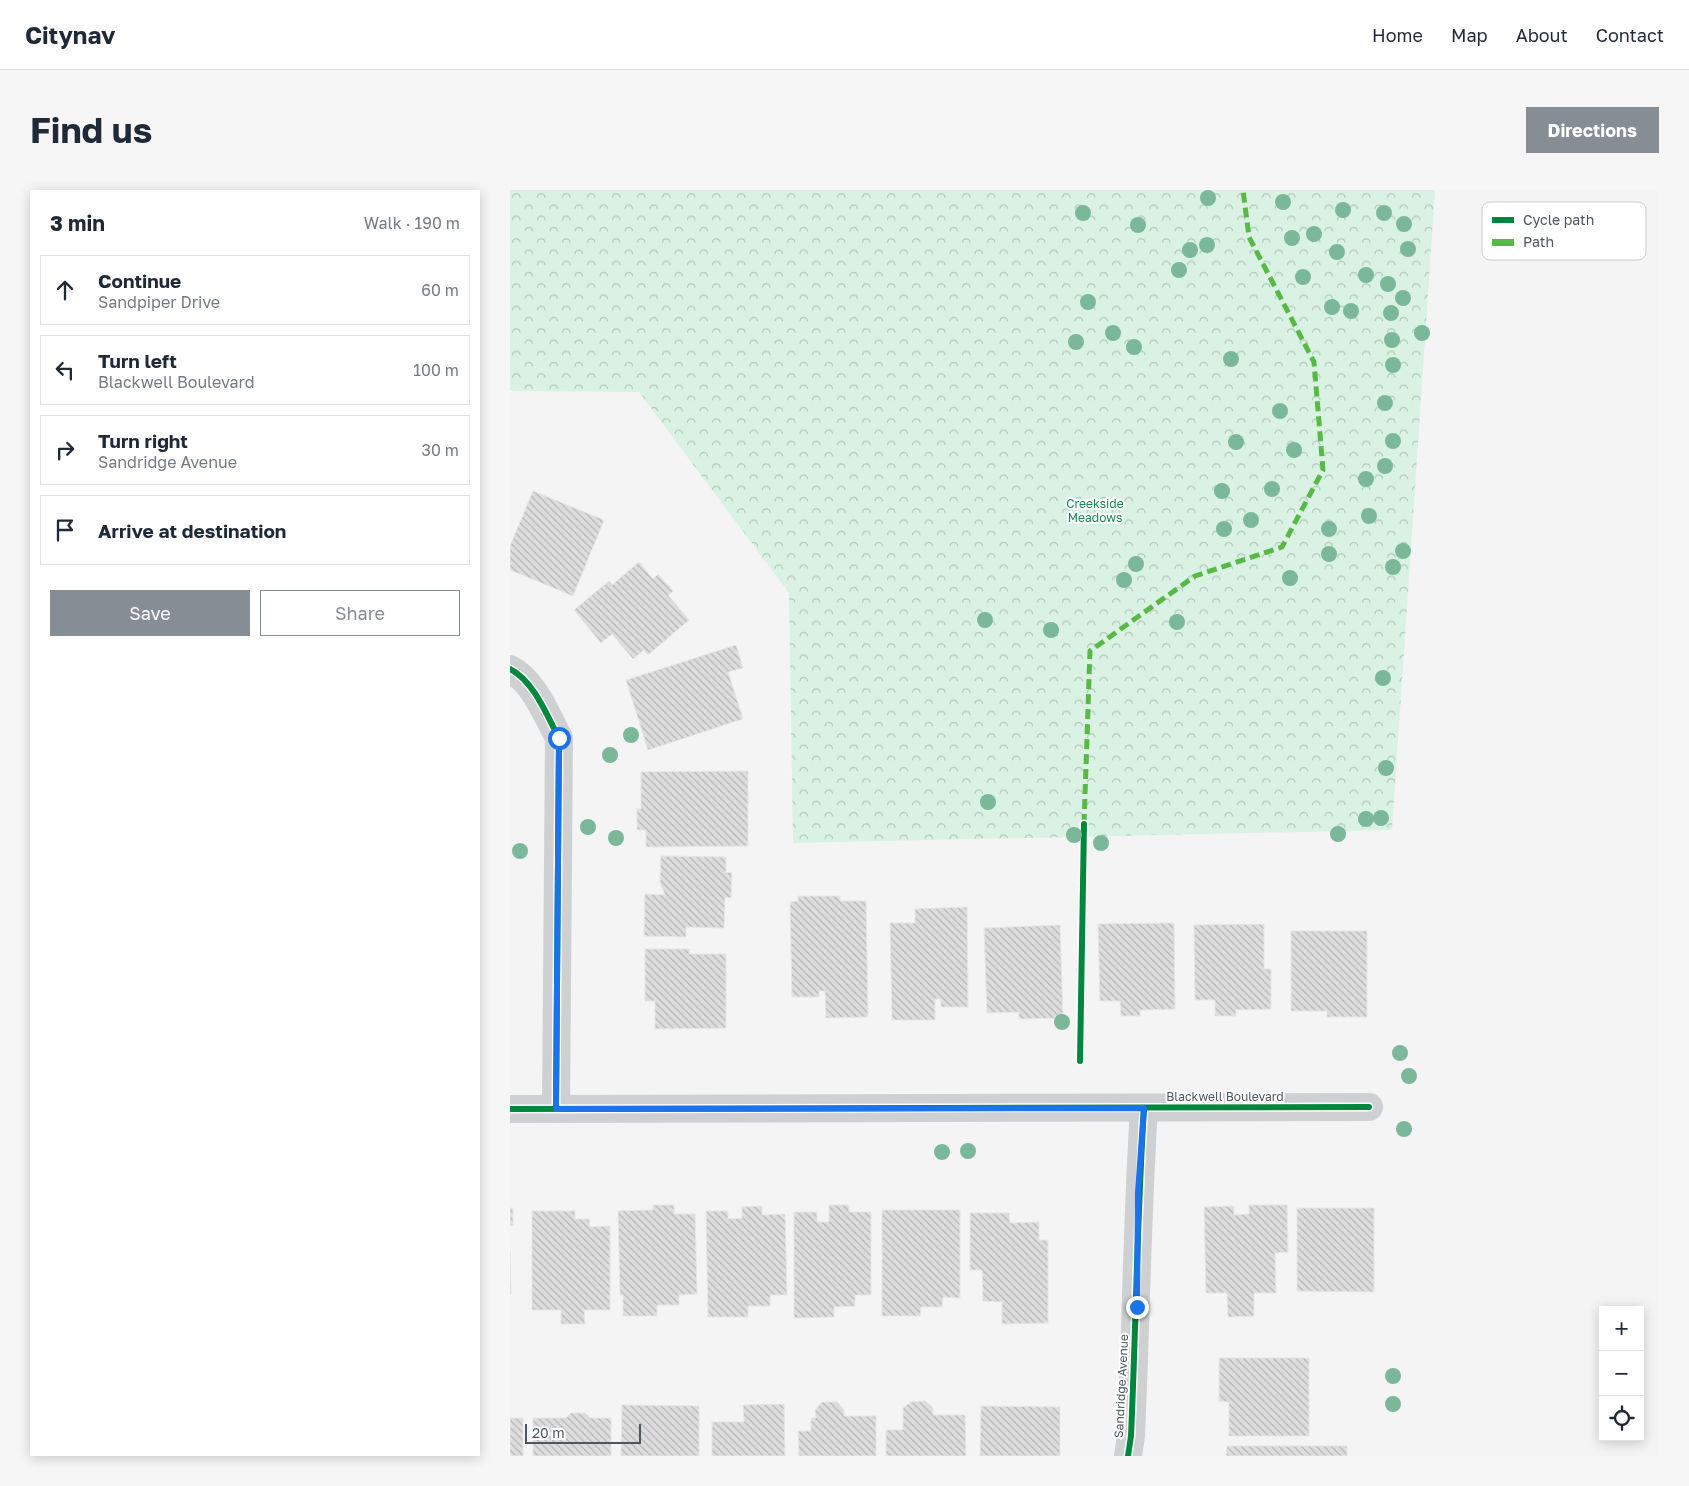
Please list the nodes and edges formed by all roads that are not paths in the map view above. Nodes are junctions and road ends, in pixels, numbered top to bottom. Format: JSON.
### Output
{"nodes":[{"id":1,"x":510,"y":669,"type":"edge"},
{"id":2,"x":1369,"y":1107,"type":"dead end"},
{"id":3,"x":1144,"y":1108,"type":"junction"},
{"id":4,"x":556,"y":1109,"type":"junction"},
{"id":5,"x":510,"y":1110,"type":"edge"},
{"id":6,"x":1128,"y":1456,"type":"edge"}],
"edges":[{"from":1,"to":4,"type":"street"},
{"from":2,"to":3,"type":"street","name":"Blackwell Boulevard"},
{"from":3,"to":4,"type":"street","name":"Blackwell Boulevard"},
{"from":3,"to":6,"type":"street","name":"Sandridge Avenue"},
{"from":4,"to":5,"type":"street","name":"Blackwell Boulevard"}]}
